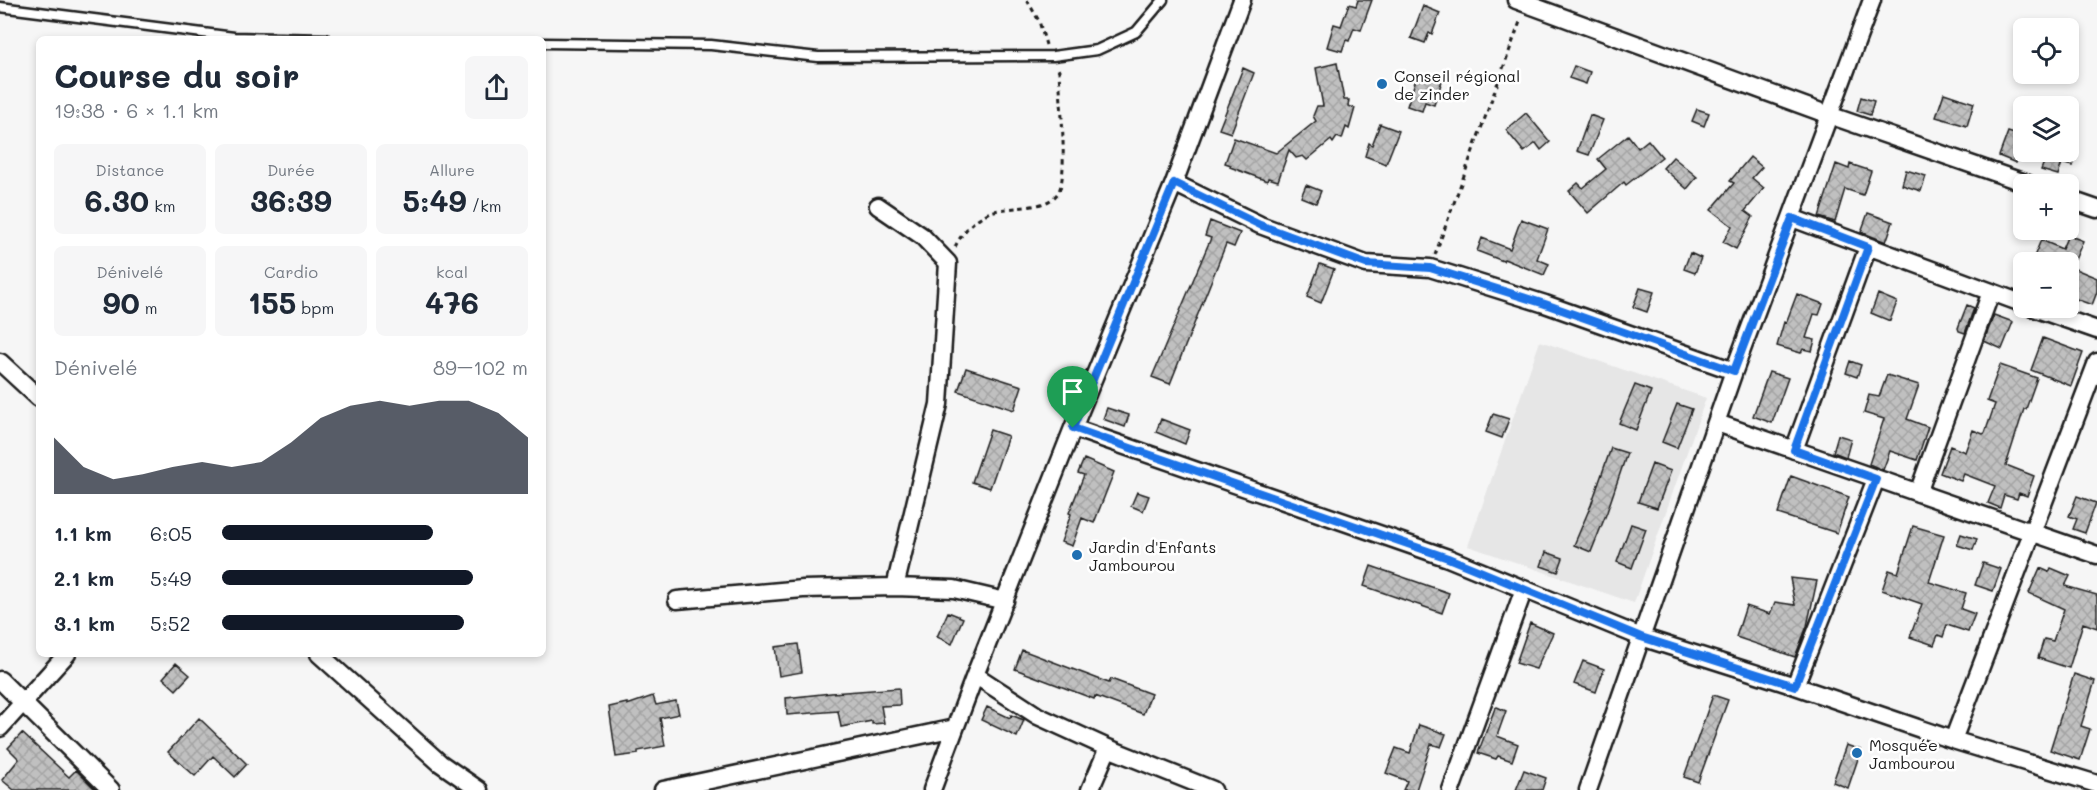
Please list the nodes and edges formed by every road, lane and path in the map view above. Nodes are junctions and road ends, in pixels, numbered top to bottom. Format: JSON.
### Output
{"nodes":[{"id":1,"x":1027,"y":0,"type":"edge"},
{"id":2,"x":1163,"y":0,"type":"edge"},
{"id":3,"x":1242,"y":0,"type":"edge"},
{"id":4,"x":1872,"y":0,"type":"edge"},
{"id":5,"x":1521,"y":2,"type":"edge"},
{"id":6,"x":0,"y":7,"type":"edge"},
{"id":7,"x":226,"y":36,"type":"edge"},
{"id":8,"x":546,"y":43,"type":"edge"},
{"id":9,"x":1053,"y":56,"type":"junction"},
{"id":10,"x":1828,"y":116,"type":"junction"},
{"id":11,"x":2013,"y":179,"type":"edge"},
{"id":12,"x":1174,"y":183,"type":"junction"},
{"id":13,"x":2079,"y":203,"type":"edge"},
{"id":14,"x":878,"y":206,"type":"dead end"},
{"id":15,"x":2097,"y":209,"type":"edge"},
{"id":16,"x":1792,"y":218,"type":"junction"},
{"id":17,"x":1868,"y":247,"type":"junction"},
{"id":18,"x":948,"y":262,"type":"junction"},
{"id":19,"x":1430,"y":268,"type":"junction"},
{"id":20,"x":1990,"y":292,"type":"junction"},
{"id":21,"x":2013,"y":300,"type":"edge"},
{"id":22,"x":2063,"y":318,"type":"edge"},
{"id":23,"x":2097,"y":330,"type":"edge"},
{"id":24,"x":0,"y":362,"type":"edge"},
{"id":25,"x":2097,"y":362,"type":"edge"},
{"id":26,"x":1734,"y":371,"type":"junction"},
{"id":27,"x":36,"y":395,"type":"edge"},
{"id":28,"x":1717,"y":423,"type":"junction"},
{"id":29,"x":1073,"y":428,"type":"junction"},
{"id":30,"x":1794,"y":450,"type":"junction"},
{"id":31,"x":1876,"y":479,"type":"junction"},
{"id":32,"x":1918,"y":493,"type":"junction"},
{"id":33,"x":2032,"y":533,"type":"junction"},
{"id":34,"x":2097,"y":555,"type":"edge"},
{"id":35,"x":896,"y":587,"type":"junction"},
{"id":36,"x":1524,"y":589,"type":"junction"},
{"id":37,"x":677,"y":600,"type":"dead end"},
{"id":38,"x":1005,"y":601,"type":"junction"},
{"id":39,"x":1641,"y":637,"type":"junction"},
{"id":40,"x":64,"y":657,"type":"edge"},
{"id":41,"x":322,"y":657,"type":"edge"},
{"id":42,"x":975,"y":675,"type":"junction"},
{"id":43,"x":0,"y":680,"type":"edge"},
{"id":44,"x":1795,"y":686,"type":"junction"},
{"id":45,"x":24,"y":702,"type":"junction"},
{"id":46,"x":0,"y":728,"type":"edge"},
{"id":47,"x":955,"y":728,"type":"junction"},
{"id":48,"x":1953,"y":740,"type":"junction"},
{"id":49,"x":1108,"y":748,"type":"junction"},
{"id":50,"x":2097,"y":784,"type":"edge"},
{"id":51,"x":111,"y":790,"type":"edge"},
{"id":52,"x":479,"y":790,"type":"edge"},
{"id":53,"x":663,"y":790,"type":"edge"},
{"id":54,"x":932,"y":790,"type":"edge"},
{"id":55,"x":1090,"y":790,"type":"edge"},
{"id":56,"x":1213,"y":790,"type":"edge"},
{"id":57,"x":1452,"y":790,"type":"edge"},
{"id":58,"x":1588,"y":790,"type":"edge"}],
"edges":[{"from":1,"to":9,"type":"path"},
{"from":2,"to":9,"type":"lane"},
{"from":3,"to":12,"type":"street"},
{"from":4,"to":10,"type":"street"},
{"from":5,"to":10,"type":"street"},
{"from":5,"to":19,"type":"path"},
{"from":6,"to":7,"type":"lane"},
{"from":8,"to":9,"type":"lane"},
{"from":9,"to":18,"type":"path"},
{"from":10,"to":11,"type":"street"},
{"from":10,"to":16,"type":"street"},
{"from":12,"to":19,"type":"street"},
{"from":12,"to":29,"type":"street"},
{"from":13,"to":15,"type":"street"},
{"from":14,"to":18,"type":"street"},
{"from":16,"to":17,"type":"street"},
{"from":16,"to":26,"type":"street"},
{"from":17,"to":20,"type":"street"},
{"from":17,"to":30,"type":"street"},
{"from":18,"to":35,"type":"street"},
{"from":19,"to":26,"type":"street"},
{"from":20,"to":21,"type":"street"},
{"from":20,"to":32,"type":"street"},
{"from":22,"to":23,"type":"street"},
{"from":24,"to":27,"type":"street"},
{"from":25,"to":33,"type":"street"},
{"from":26,"to":28,"type":"street"},
{"from":28,"to":30,"type":"street"},
{"from":28,"to":39,"type":"street"},
{"from":29,"to":36,"type":"street"},
{"from":29,"to":38,"type":"street"},
{"from":30,"to":31,"type":"street"},
{"from":31,"to":32,"type":"street"},
{"from":31,"to":44,"type":"street"},
{"from":32,"to":33,"type":"street"},
{"from":33,"to":34,"type":"street"},
{"from":33,"to":48,"type":"street"},
{"from":35,"to":37,"type":"street"},
{"from":35,"to":38,"type":"street"},
{"from":36,"to":39,"type":"street"},
{"from":36,"to":57,"type":"street"},
{"from":38,"to":42,"type":"street"},
{"from":39,"to":44,"type":"street"},
{"from":39,"to":58,"type":"street"},
{"from":40,"to":45,"type":"street"},
{"from":41,"to":52,"type":"street"},
{"from":42,"to":47,"type":"street"},
{"from":42,"to":49,"type":"street"},
{"from":43,"to":45,"type":"street"},
{"from":44,"to":48,"type":"street"},
{"from":45,"to":46,"type":"street"},
{"from":45,"to":51,"type":"street"},
{"from":47,"to":53,"type":"street"},
{"from":47,"to":54,"type":"street"},
{"from":48,"to":50,"type":"street"},
{"from":49,"to":55,"type":"street"},
{"from":49,"to":56,"type":"street"}]}
